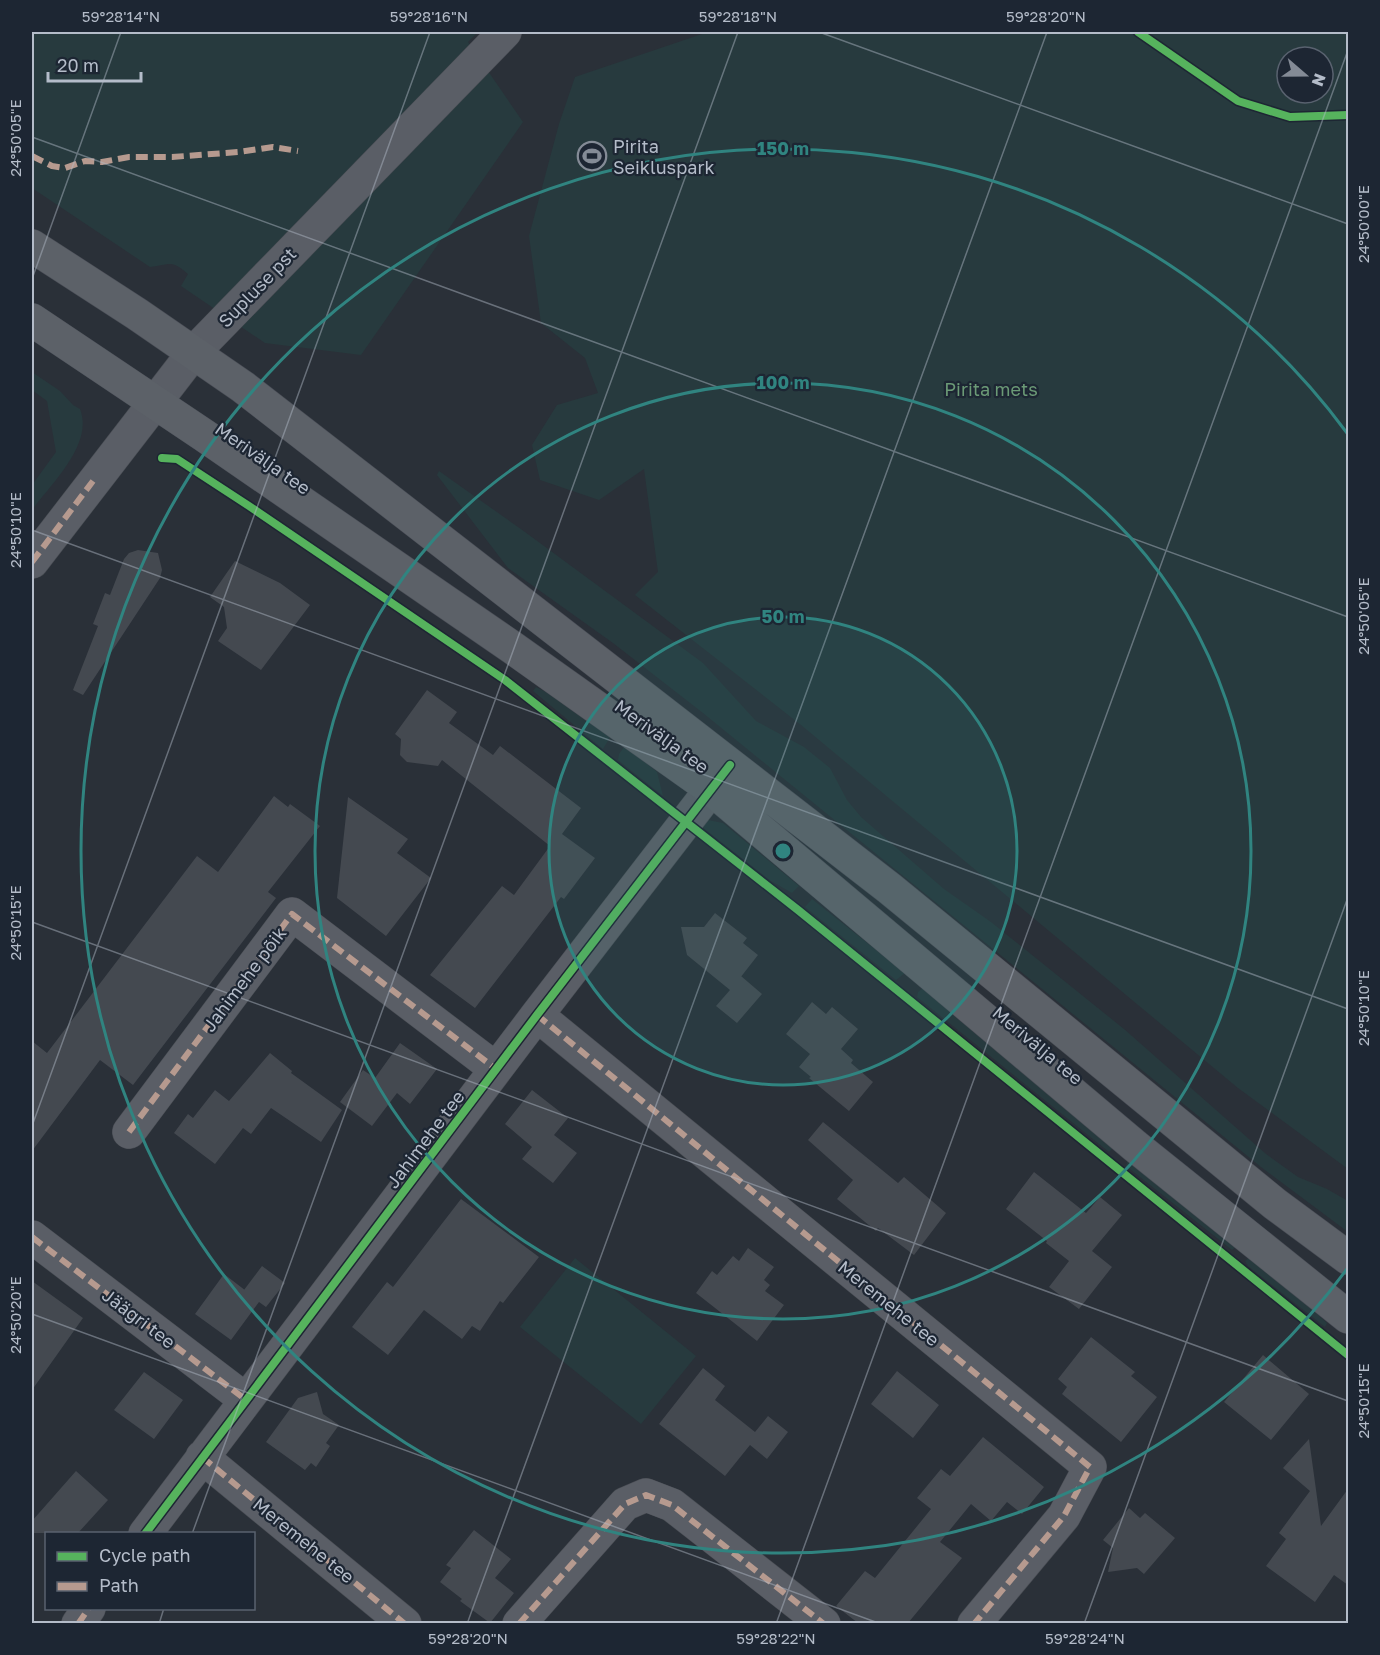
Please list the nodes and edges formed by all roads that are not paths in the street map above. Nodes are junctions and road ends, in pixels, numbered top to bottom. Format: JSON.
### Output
{"nodes":[{"id":1,"x":505,"y":32,"type":"edge"},
{"id":2,"x":32,"y":246,"type":"edge"},
{"id":3,"x":32,"y":320,"type":"edge"},
{"id":4,"x":194,"y":352,"type":"junction"},
{"id":5,"x":154,"y":402,"type":"junction"},
{"id":6,"x":32,"y":562,"type":"edge"},
{"id":7,"x":720,"y":777,"type":"junction"},
{"id":8,"x":537,"y":1015,"type":"junction"},
{"id":9,"x":496,"y":1069,"type":"junction"},
{"id":10,"x":129,"y":1132,"type":"dead end"},
{"id":11,"x":32,"y":1237,"type":"edge"},
{"id":12,"x":1348,"y":1258,"type":"edge"},
{"id":13,"x":1348,"y":1317,"type":"edge"},
{"id":14,"x":246,"y":1400,"type":"junction"},
{"id":15,"x":202,"y":1457,"type":"junction"},
{"id":16,"x":146,"y":1532,"type":"edge"},
{"id":17,"x":88,"y":1610,"type":"edge"},
{"id":18,"x":78,"y":1623,"type":"edge"},
{"id":19,"x":405,"y":1623,"type":"edge"},
{"id":20,"x":519,"y":1623,"type":"edge"},
{"id":21,"x":824,"y":1623,"type":"edge"},
{"id":22,"x":974,"y":1623,"type":"edge"}],
"edges":[{"from":1,"to":4,"type":"street","name":"Supluse pst"},
{"from":2,"to":4,"type":"main road","name":"Merivälja tee"},
{"from":3,"to":5,"type":"main road","name":"Merivälja tee"},
{"from":4,"to":5,"type":"street","name":"Supluse pst"},
{"from":4,"to":7,"type":"main road","name":"Merivälja tee"},
{"from":5,"to":6,"type":"street","name":"Supluse pst"},
{"from":5,"to":7,"type":"main road","name":"Merivälja tee"},
{"from":7,"to":8,"type":"street","name":"Jahimehe tee"},
{"from":7,"to":12,"type":"main road","name":"Merivälja tee"},
{"from":7,"to":13,"type":"main road","name":"Merivälja tee"},
{"from":8,"to":9,"type":"street","name":"Jahimehe tee"},
{"from":8,"to":22,"type":"street","name":"Meremehe tee"},
{"from":9,"to":10,"type":"street","name":"Jahimehe põik"},
{"from":9,"to":14,"type":"street","name":"Jahimehe tee"},
{"from":11,"to":14,"type":"street","name":"Jäägri tee"},
{"from":14,"to":15,"type":"street","name":"Jahimehe tee"},
{"from":15,"to":16,"type":"street","name":"Jahimehe tee"},
{"from":15,"to":19,"type":"street","name":"Meremehe tee"},
{"from":17,"to":18,"type":"street"},
{"from":20,"to":21,"type":"street"}]}
